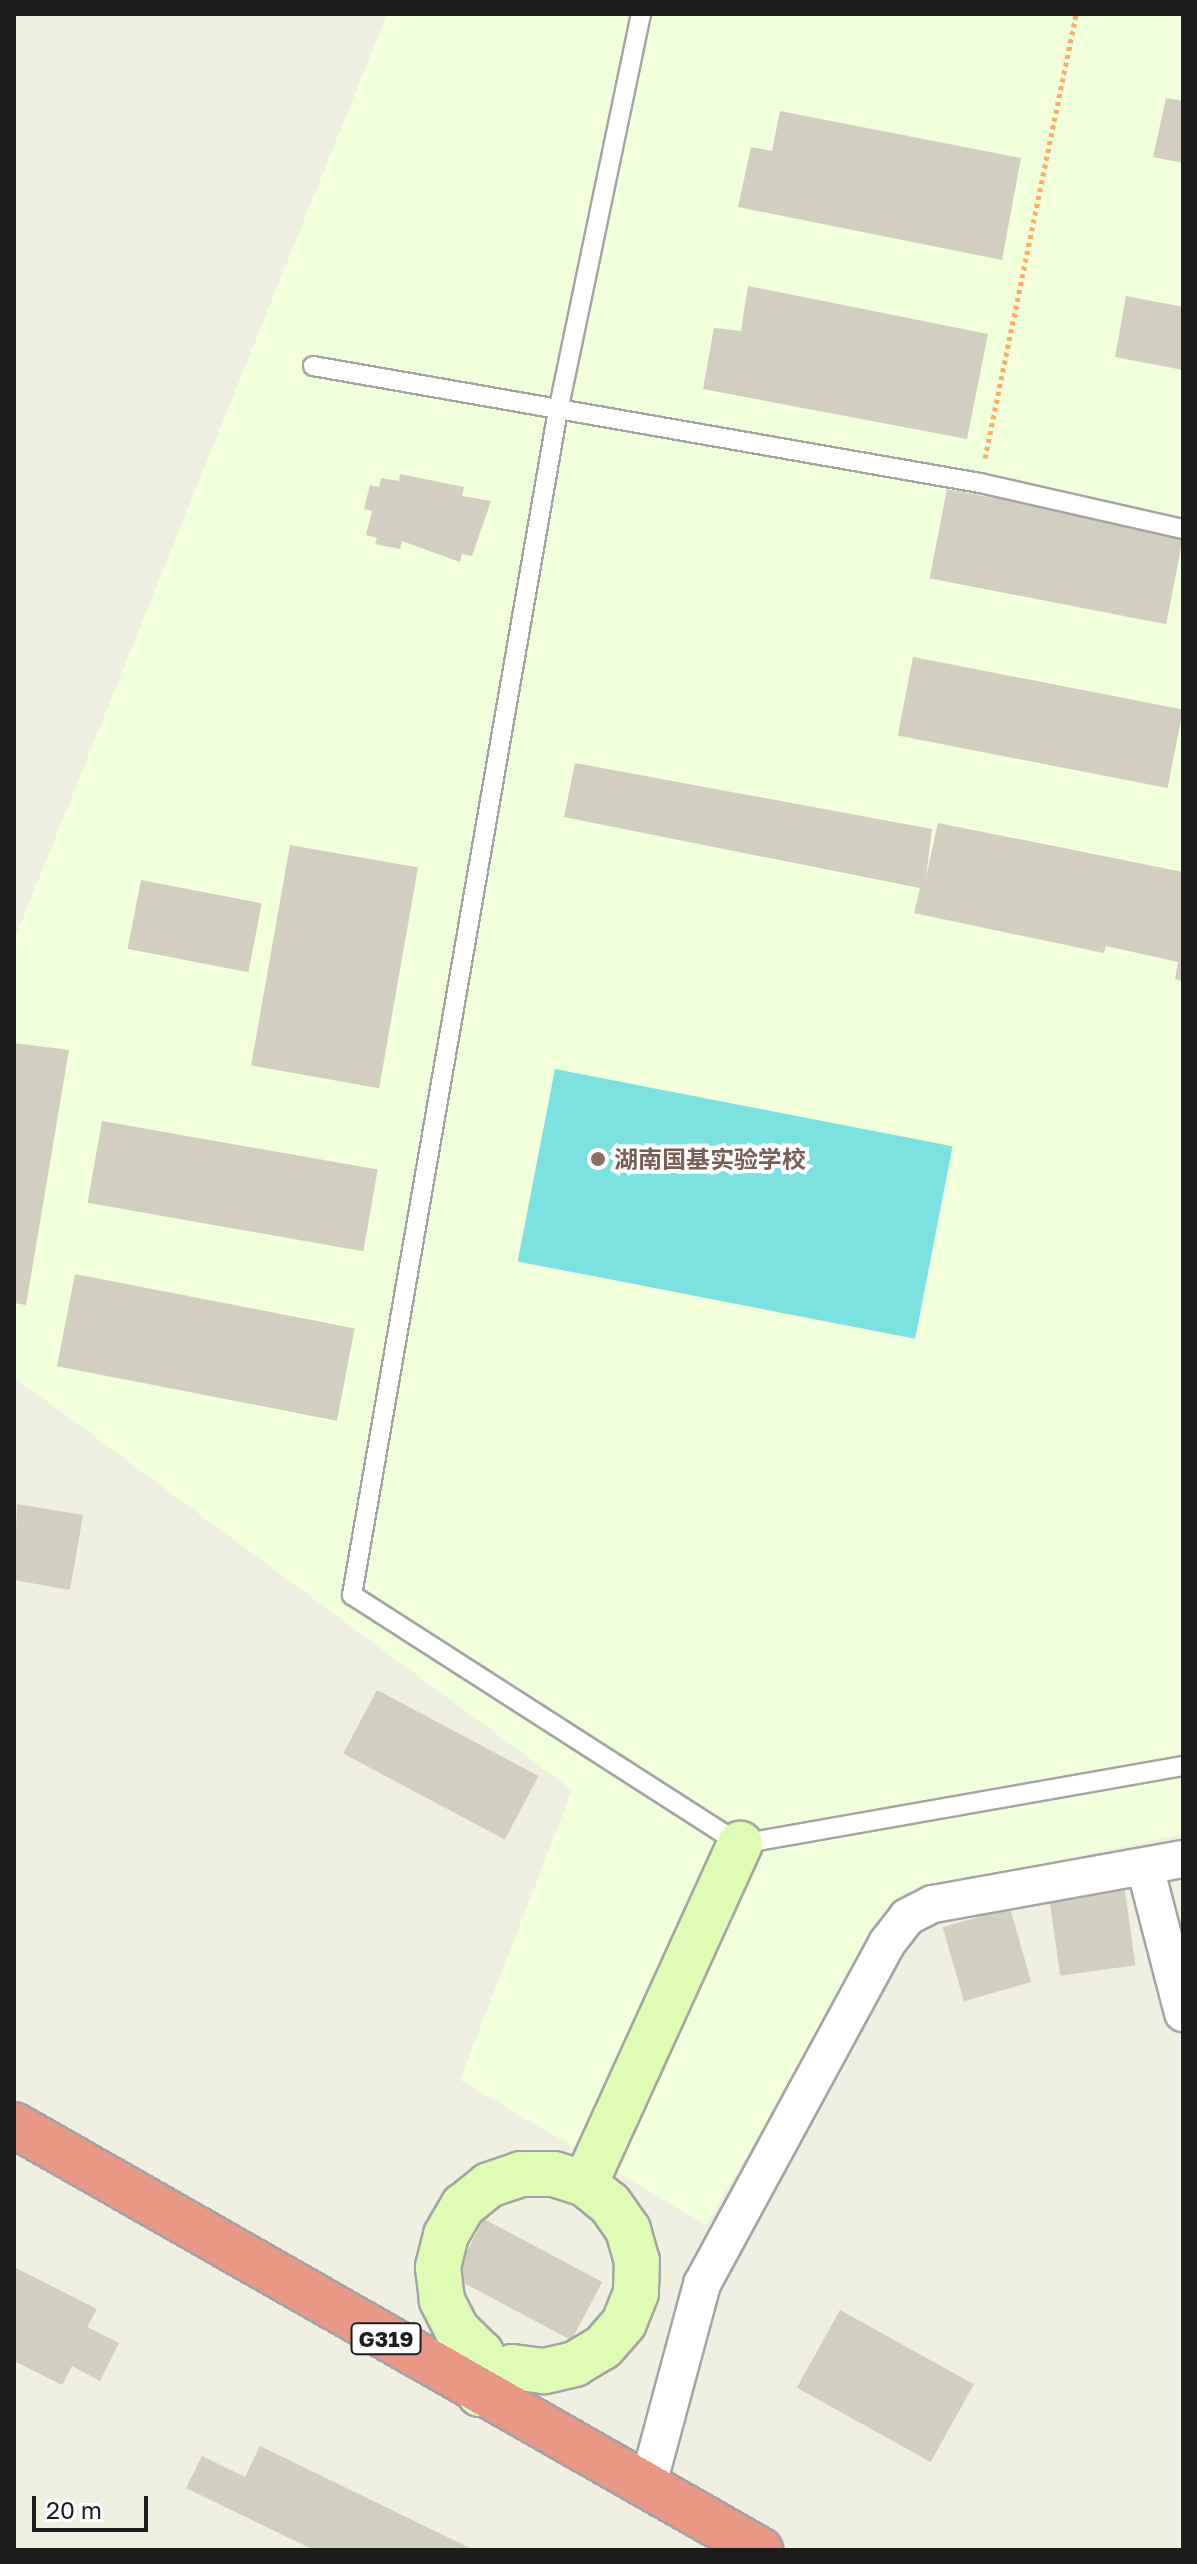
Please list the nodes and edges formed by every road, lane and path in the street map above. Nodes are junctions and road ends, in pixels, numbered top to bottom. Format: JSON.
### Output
{"nodes":[{"id":1,"x":641,"y":14,"type":"edge"},
{"id":2,"x":1076,"y":14,"type":"edge"},
{"id":3,"x":313,"y":366,"type":"dead end"},
{"id":4,"x":558,"y":410,"type":"junction"},
{"id":5,"x":980,"y":483,"type":"junction"},
{"id":6,"x":1183,"y":529,"type":"edge"},
{"id":7,"x":1183,"y":1766,"type":"edge"},
{"id":8,"x":740,"y":1844,"type":"junction"},
{"id":9,"x":1183,"y":1859,"type":"edge"},
{"id":10,"x":1145,"y":1867,"type":"junction"},
{"id":11,"x":1183,"y":2013,"type":"edge"},
{"id":12,"x":14,"y":2125,"type":"edge"},
{"id":13,"x":585,"y":2184,"type":"junction"},
{"id":14,"x":480,"y":2394,"type":"junction"},
{"id":15,"x":647,"y":2488,"type":"junction"},
{"id":16,"x":760,"y":2550,"type":"edge"}],
"edges":[{"from":1,"to":4,"type":"lane"},
{"from":2,"to":5,"type":"path"},
{"from":3,"to":4,"type":"lane"},
{"from":4,"to":5,"type":"lane"},
{"from":4,"to":8,"type":"lane"},
{"from":5,"to":6,"type":"lane"},
{"from":7,"to":8,"type":"lane"},
{"from":8,"to":13,"type":"street"},
{"from":9,"to":10,"type":"street"},
{"from":10,"to":11,"type":"street"},
{"from":10,"to":15,"type":"street"},
{"from":12,"to":14,"type":"highway","number":"G319"},
{"from":13,"to":14,"type":"street"},
{"from":13,"to":14,"type":"street"},
{"from":14,"to":15,"type":"highway","number":"G319"},
{"from":15,"to":16,"type":"highway","number":"G319"}]}
